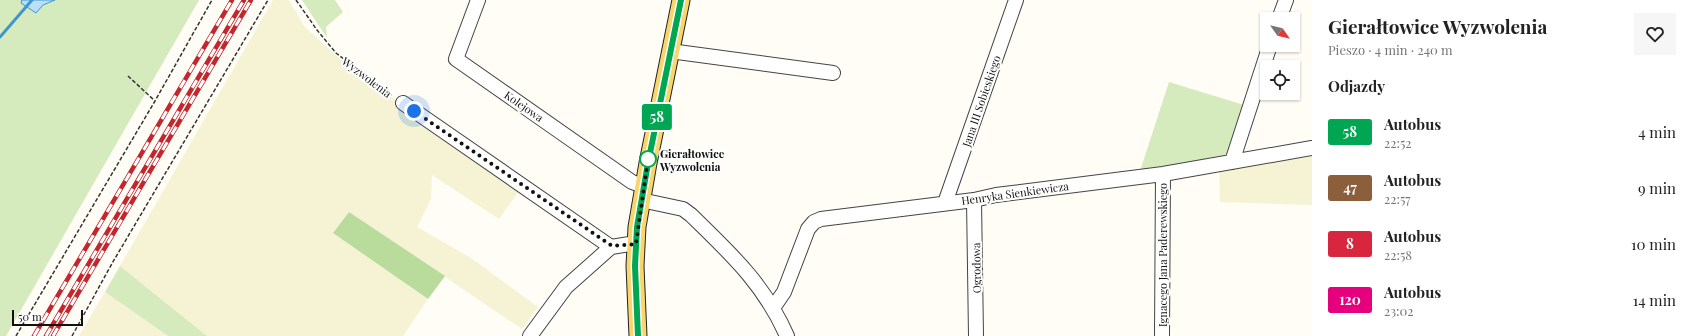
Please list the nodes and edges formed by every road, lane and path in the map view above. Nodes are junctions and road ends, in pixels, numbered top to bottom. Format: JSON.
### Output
{"nodes":[{"id":1,"x":212,"y":0,"type":"edge"},
{"id":2,"x":268,"y":0,"type":"edge"},
{"id":3,"x":296,"y":0,"type":"edge"},
{"id":4,"x":478,"y":0,"type":"edge"},
{"id":5,"x":681,"y":0,"type":"edge"},
{"id":6,"x":1016,"y":0,"type":"edge"},
{"id":7,"x":1286,"y":0,"type":"edge"},
{"id":8,"x":1282,"y":12,"type":"edge"},
{"id":9,"x":670,"y":52,"type":"junction"},
{"id":10,"x":1268,"y":52,"type":"edge"},
{"id":11,"x":833,"y":73,"type":"dead end"},
{"id":12,"x":128,"y":76,"type":"dead end"},
{"id":13,"x":155,"y":101,"type":"junction"},
{"id":14,"x":403,"y":103,"type":"joint"},
{"id":15,"x":1312,"y":148,"type":"edge"},
{"id":16,"x":1232,"y":162,"type":"junction"},
{"id":17,"x":1163,"y":174,"type":"junction"},
{"id":18,"x":642,"y":193,"type":"junction"},
{"id":19,"x":974,"y":200,"type":"junction"},
{"id":20,"x":945,"y":203,"type":"junction"},
{"id":21,"x":636,"y":244,"type":"junction"},
{"id":22,"x":612,"y":246,"type":"junction"},
{"id":23,"x":773,"y":308,"type":"junction"},
{"id":24,"x":16,"y":336,"type":"edge"},
{"id":25,"x":72,"y":336,"type":"edge"},
{"id":26,"x":530,"y":336,"type":"edge"},
{"id":27,"x":638,"y":336,"type":"edge"},
{"id":28,"x":786,"y":336,"type":"edge"},
{"id":29,"x":976,"y":336,"type":"edge"},
{"id":30,"x":1162,"y":336,"type":"edge"}],
"edges":[{"from":1,"to":13,"type":"path"},
{"from":2,"to":25,"type":"path"},
{"from":3,"to":14,"type":"path","name":"Wyzwolenia"},
{"from":4,"to":18,"type":"street","name":"Kolejowa"},
{"from":5,"to":9,"type":"main road"},
{"from":6,"to":20,"type":"street","name":"Jana III Sobieskiego"},
{"from":7,"to":8,"type":"street"},
{"from":9,"to":11,"type":"street"},
{"from":9,"to":18,"type":"main road"},
{"from":10,"to":16,"type":"street"},
{"from":12,"to":13,"type":"path"},
{"from":13,"to":24,"type":"path"},
{"from":14,"to":22,"type":"street","name":"Wyzwolenia"},
{"from":15,"to":16,"type":"street","name":"Henryka Sienkiewicza"},
{"from":16,"to":17,"type":"street","name":"Henryka Sienkiewicza"},
{"from":17,"to":19,"type":"street","name":"Henryka Sienkiewicza"},
{"from":17,"to":30,"type":"street","name":"Ignacego Jana Paderewskiego"},
{"from":18,"to":21,"type":"main road"},
{"from":18,"to":23,"type":"street"},
{"from":19,"to":20,"type":"street","name":"Henryka Sienkiewicza"},
{"from":19,"to":29,"type":"street","name":"Ogrodowa"},
{"from":20,"to":23,"type":"street","name":"Henryka Sienkiewicza"},
{"from":21,"to":22,"type":"street"},
{"from":21,"to":27,"type":"main road"},
{"from":22,"to":26,"type":"street"},
{"from":23,"to":28,"type":"street"}]}
